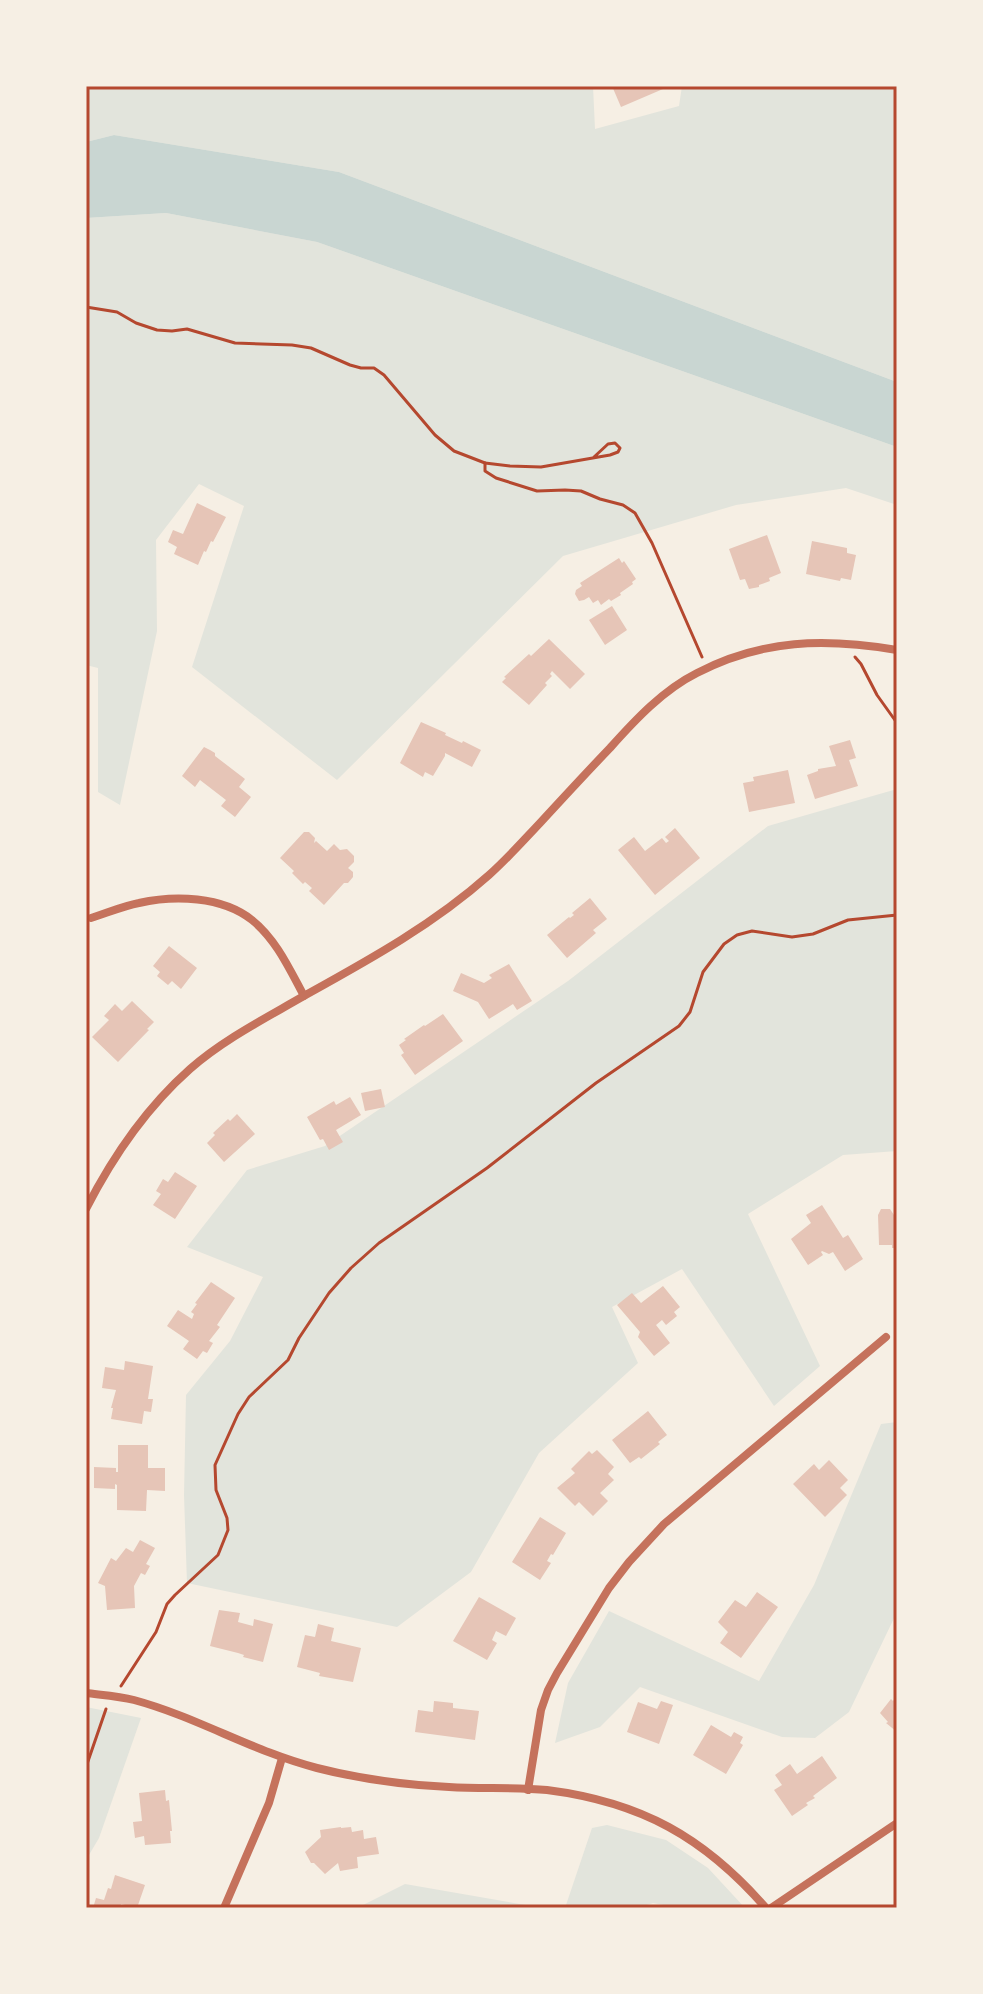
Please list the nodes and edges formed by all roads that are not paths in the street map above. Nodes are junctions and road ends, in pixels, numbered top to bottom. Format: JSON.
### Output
{"nodes":[{"id":1,"x":897,"y":650,"type":"edge"},
{"id":2,"x":91,"y":918,"type":"dead end"},
{"id":3,"x":304,"y":996,"type":"junction"},
{"id":4,"x":86,"y":1209,"type":"edge"},
{"id":5,"x":886,"y":1337,"type":"dead end"},
{"id":6,"x":86,"y":1693,"type":"edge"},
{"id":7,"x":282,"y":1758,"type":"junction"},
{"id":8,"x":528,"y":1790,"type":"junction"},
{"id":9,"x":897,"y":1823,"type":"edge"},
{"id":10,"x":224,"y":1908,"type":"edge"},
{"id":11,"x":769,"y":1908,"type":"edge"}],
"edges":[{"from":1,"to":3,"type":"street"},
{"from":2,"to":3,"type":"street"},
{"from":3,"to":4,"type":"street"},
{"from":5,"to":8,"type":"street"},
{"from":6,"to":7,"type":"street"},
{"from":7,"to":8,"type":"street"},
{"from":7,"to":10,"type":"street"},
{"from":8,"to":11,"type":"street"},
{"from":9,"to":11,"type":"street"}]}
